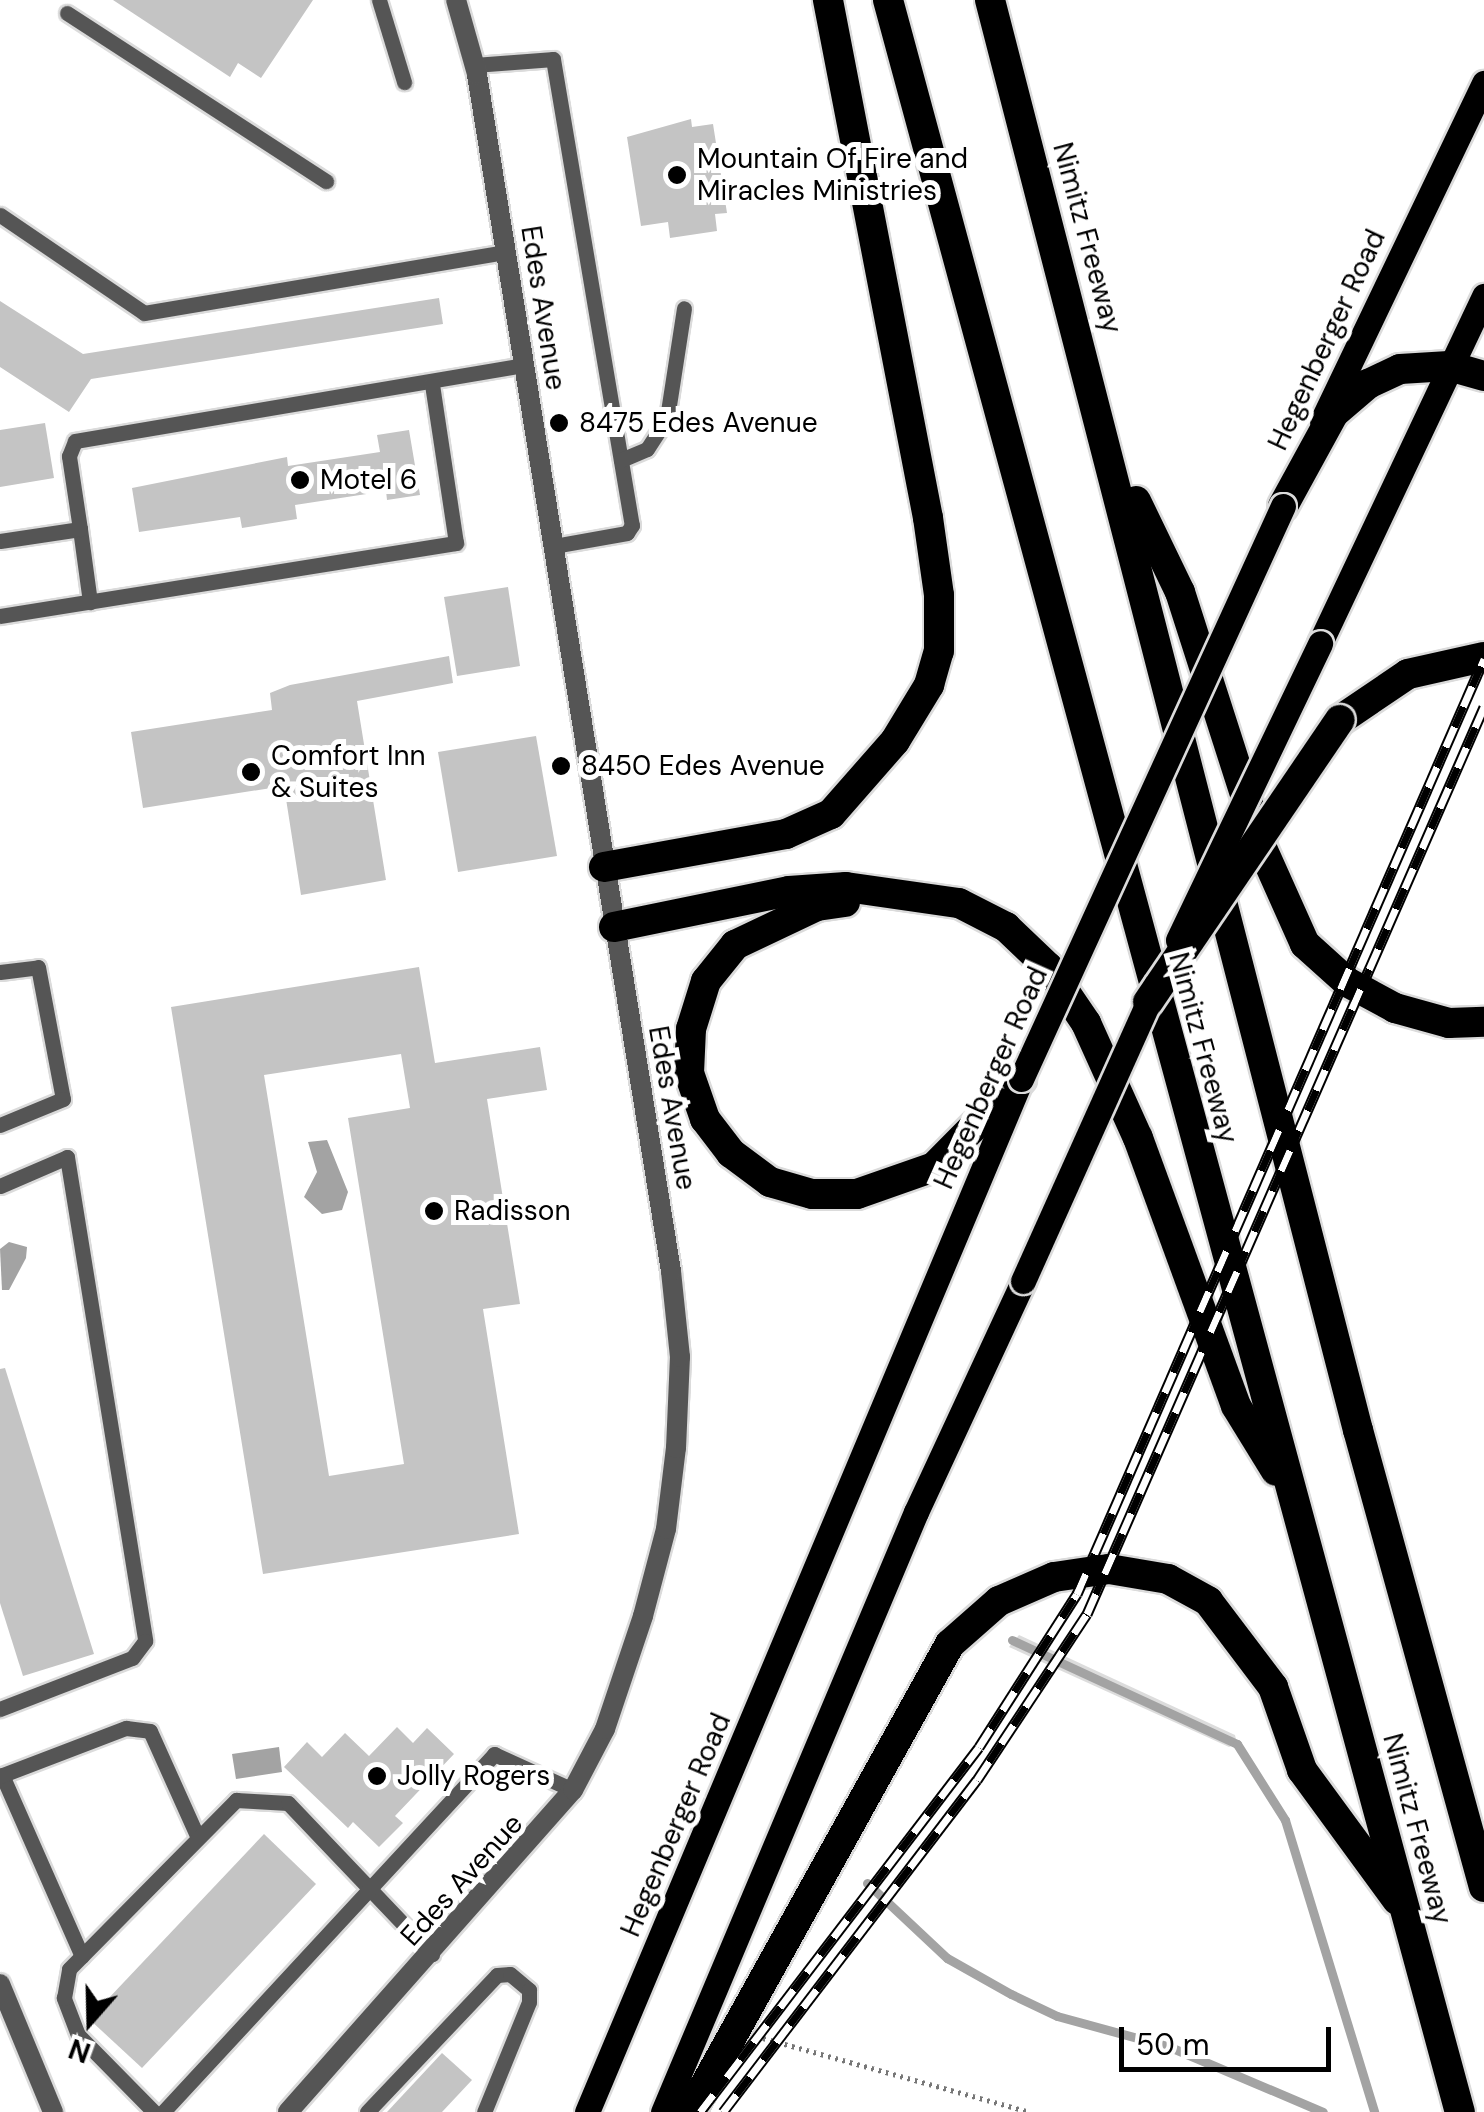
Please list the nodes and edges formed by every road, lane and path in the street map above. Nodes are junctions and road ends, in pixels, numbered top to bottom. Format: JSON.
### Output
{"nodes":[{"id":1,"x":379,"y":0,"type":"edge"},
{"id":2,"x":456,"y":0,"type":"edge"},
{"id":3,"x":828,"y":0,"type":"edge"},
{"id":4,"x":888,"y":0,"type":"edge"},
{"id":5,"x":990,"y":0,"type":"edge"},
{"id":6,"x":68,"y":13,"type":"dead end"},
{"id":7,"x":475,"y":65,"type":"junction"},
{"id":8,"x":404,"y":82,"type":"dead end"},
{"id":9,"x":1484,"y":84,"type":"edge"},
{"id":10,"x":326,"y":181,"type":"dead end"},
{"id":11,"x":0,"y":215,"type":"edge"},
{"id":12,"x":506,"y":252,"type":"junction"},
{"id":13,"x":1484,"y":296,"type":"edge"},
{"id":14,"x":684,"y":308,"type":"dead end"},
{"id":15,"x":525,"y":365,"type":"junction"},
{"id":16,"x":1449,"y":366,"type":"junction"},
{"id":17,"x":1484,"y":376,"type":"edge"},
{"id":18,"x":432,"y":384,"type":"junction"},
{"id":19,"x":1108,"y":441,"type":"junction"},
{"id":20,"x":621,"y":460,"type":"junction"},
{"id":21,"x":1283,"y":506,"type":"junction"},
{"id":22,"x":80,"y":529,"type":"junction"},
{"id":23,"x":0,"y":541,"type":"edge"},
{"id":24,"x":553,"y":546,"type":"junction"},
{"id":25,"x":90,"y":602,"type":"junction"},
{"id":26,"x":0,"y":616,"type":"edge"},
{"id":27,"x":1484,"y":657,"type":"edge"},
{"id":28,"x":604,"y":867,"type":"junction"},
{"id":29,"x":908,"y":892,"type":"junction"},
{"id":30,"x":614,"y":927,"type":"junction"},
{"id":31,"x":0,"y":972,"type":"edge"},
{"id":32,"x":1148,"y":1002,"type":"junction"},
{"id":33,"x":1484,"y":1022,"type":"edge"},
{"id":34,"x":1021,"y":1079,"type":"junction"},
{"id":35,"x":0,"y":1126,"type":"edge"},
{"id":36,"x":0,"y":1186,"type":"edge"},
{"id":37,"x":1294,"y":1499,"type":"junction"},
{"id":38,"x":0,"y":1709,"type":"edge"},
{"id":39,"x":1,"y":1776,"type":"edge"},
{"id":40,"x":573,"y":1790,"type":"junction"},
{"id":41,"x":198,"y":1838,"type":"junction"},
{"id":42,"x":1484,"y":1886,"type":"edge"},
{"id":43,"x":369,"y":1889,"type":"junction"},
{"id":44,"x":1407,"y":1915,"type":"junction"},
{"id":45,"x":432,"y":1954,"type":"junction"},
{"id":46,"x":82,"y":1956,"type":"junction"},
{"id":47,"x":0,"y":1984,"type":"edge"},
{"id":48,"x":733,"y":2028,"type":"junction"},
{"id":49,"x":53,"y":2112,"type":"edge"},
{"id":50,"x":154,"y":2112,"type":"edge"},
{"id":51,"x":162,"y":2112,"type":"edge"},
{"id":52,"x":288,"y":2112,"type":"edge"},
{"id":53,"x":367,"y":2112,"type":"edge"},
{"id":54,"x":484,"y":2112,"type":"edge"},
{"id":55,"x":588,"y":2112,"type":"edge"},
{"id":56,"x":663,"y":2112,"type":"edge"},
{"id":57,"x":690,"y":2112,"type":"edge"},
{"id":58,"x":1030,"y":2112,"type":"edge"},
{"id":59,"x":1460,"y":2112,"type":"edge"}],
"edges":[{"from":1,"to":8,"type":"lane"},
{"from":2,"to":7,"type":"street","name":"Edes Avenue"},
{"from":3,"to":28,"type":"highway"},
{"from":4,"to":37,"type":"highway","name":"Nimitz Freeway"},
{"from":5,"to":19,"type":"highway","name":"Nimitz Freeway"},
{"from":6,"to":10,"type":"lane"},
{"from":7,"to":12,"type":"street","name":"Edes Avenue"},
{"from":7,"to":20,"type":"lane"},
{"from":9,"to":21,"type":"main road","name":"Hegenberger Road"},
{"from":11,"to":12,"type":"lane"},
{"from":12,"to":15,"type":"street","name":"Edes Avenue"},
{"from":13,"to":16,"type":"main road"},
{"from":14,"to":20,"type":"lane"},
{"from":15,"to":18,"type":"lane"},
{"from":15,"to":24,"type":"street","name":"Edes Avenue"},
{"from":16,"to":17,"type":"highway"},
{"from":16,"to":21,"type":"highway"},
{"from":16,"to":32,"type":"main road","bridge":true},
{"from":18,"to":22,"type":"lane"},
{"from":18,"to":25,"type":"lane"},
{"from":19,"to":33,"type":"highway"},
{"from":19,"to":42,"type":"highway","name":"Nimitz Freeway"},
{"from":20,"to":24,"type":"lane"},
{"from":21,"to":34,"type":"main road","name":"Hegenberger Road","bridge":true},
{"from":22,"to":23,"type":"lane"},
{"from":22,"to":25,"type":"lane"},
{"from":24,"to":28,"type":"street","name":"Edes Avenue"},
{"from":25,"to":26,"type":"lane"},
{"from":27,"to":32,"type":"highway","bridge":true},
{"from":28,"to":30,"type":"street","name":"Edes Avenue"},
{"from":29,"to":30,"type":"highway"},
{"from":29,"to":34,"type":"highway"},
{"from":29,"to":37,"type":"highway"},
{"from":30,"to":40,"type":"street","name":"Edes Avenue"},
{"from":31,"to":35,"type":"lane"},
{"from":32,"to":56,"type":"main road","bridge":true},
{"from":34,"to":55,"type":"main road","name":"Hegenberger Road"},
{"from":36,"to":38,"type":"lane"},
{"from":37,"to":44,"type":"highway","name":"Nimitz Freeway"},
{"from":39,"to":41,"type":"lane"},
{"from":39,"to":46,"type":"lane"},
{"from":40,"to":43,"type":"lane"},
{"from":40,"to":45,"type":"street","name":"Edes Avenue"},
{"from":41,"to":43,"type":"lane"},
{"from":41,"to":46,"type":"lane"},
{"from":43,"to":45,"type":"lane"},
{"from":43,"to":51,"type":"lane"},
{"from":44,"to":48,"type":"highway"},
{"from":44,"to":59,"type":"highway","name":"Nimitz Freeway"},
{"from":45,"to":52,"type":"street","name":"Edes Avenue"},
{"from":46,"to":50,"type":"lane"},
{"from":47,"to":49,"type":"street"},
{"from":48,"to":57,"type":"highway"},
{"from":48,"to":58,"type":"path"},
{"from":53,"to":54,"type":"lane"}]}
